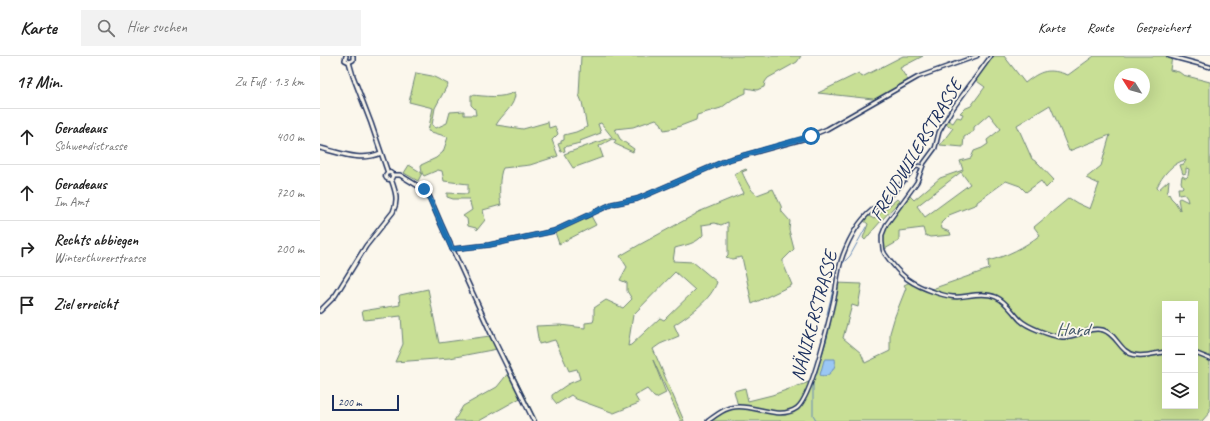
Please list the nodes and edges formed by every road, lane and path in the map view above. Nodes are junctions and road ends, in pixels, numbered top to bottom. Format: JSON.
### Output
{"nodes":[{"id":1,"x":346,"y":56,"type":"edge"},
{"id":2,"x":353,"y":56,"type":"edge"},
{"id":3,"x":977,"y":56,"type":"edge"},
{"id":4,"x":991,"y":56,"type":"edge"},
{"id":5,"x":1169,"y":56,"type":"edge"},
{"id":6,"x":349,"y":62,"type":"junction"},
{"id":7,"x":1210,"y":66,"type":"edge"},
{"id":8,"x":320,"y":148,"type":"edge"},
{"id":9,"x":381,"y":153,"type":"junction"},
{"id":10,"x":922,"y":167,"type":"junction"},
{"id":11,"x":388,"y":173,"type":"junction"},
{"id":12,"x":393,"y":175,"type":"junction"},
{"id":13,"x":391,"y":179,"type":"junction"},
{"id":14,"x":452,"y":249,"type":"junction"},
{"id":15,"x":320,"y":311,"type":"edge"},
{"id":16,"x":1162,"y":353,"type":"edge"},
{"id":17,"x":1198,"y":354,"type":"edge"},
{"id":18,"x":1210,"y":359,"type":"edge"},
{"id":19,"x":534,"y":421,"type":"edge"},
{"id":20,"x":708,"y":421,"type":"edge"}],
"edges":[{"from":1,"to":6,"type":"main road"},
{"from":2,"to":6,"type":"main road"},
{"from":3,"to":14,"type":"street"},
{"from":4,"to":10,"type":"street","name":"FREUDWILERSTRASSE"},
{"from":5,"to":7,"type":"street"},
{"from":6,"to":9,"type":"main road"},
{"from":8,"to":9,"type":"main road"},
{"from":9,"to":11,"type":"main road"},
{"from":10,"to":16,"type":"street","name":"FREUDWILERSTRASSE"},
{"from":10,"to":20,"type":"street","name":"NÄNIKERSTRASSE"},
{"from":11,"to":12,"type":"main road"},
{"from":11,"to":13,"type":"main road"},
{"from":12,"to":13,"type":"main road"},
{"from":12,"to":14,"type":"main road"},
{"from":13,"to":15,"type":"main road"},
{"from":14,"to":19,"type":"main road"},
{"from":17,"to":18,"type":"street"}]}
